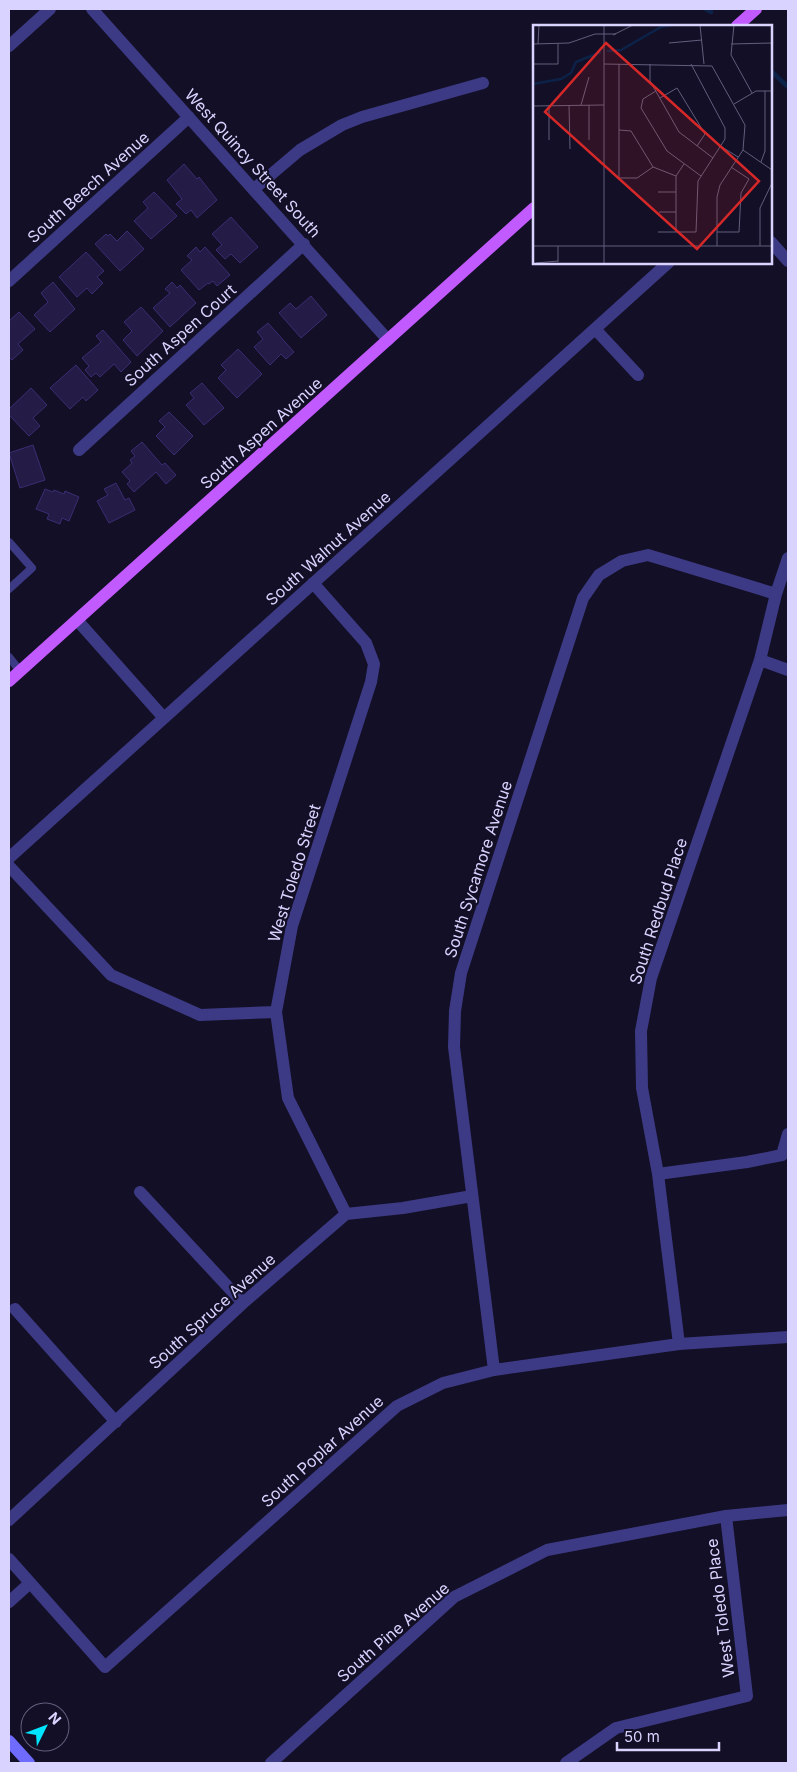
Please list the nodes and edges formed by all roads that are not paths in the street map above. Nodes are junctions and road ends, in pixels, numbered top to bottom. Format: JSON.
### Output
{"nodes":[{"id":1,"x":50,"y":9,"type":"edge"},
{"id":2,"x":92,"y":9,"type":"edge"},
{"id":3,"x":756,"y":9,"type":"edge"},
{"id":4,"x":738,"y":25,"type":"edge"},
{"id":5,"x":9,"y":46,"type":"edge"},
{"id":6,"x":483,"y":82,"type":"dead end"},
{"id":7,"x":189,"y":117,"type":"junction"},
{"id":8,"x":254,"y":189,"type":"junction"},
{"id":9,"x":533,"y":209,"type":"edge"},
{"id":10,"x":772,"y":243,"type":"edge"},
{"id":11,"x":304,"y":244,"type":"junction"},
{"id":12,"x":788,"y":261,"type":"edge"},
{"id":13,"x":667,"y":264,"type":"edge"},
{"id":14,"x":9,"y":281,"type":"edge"},
{"id":15,"x":595,"y":330,"type":"junction"},
{"id":16,"x":388,"y":340,"type":"junction"},
{"id":17,"x":638,"y":375,"type":"dead end"},
{"id":18,"x":78,"y":450,"type":"dead end"},
{"id":19,"x":9,"y":542,"type":"edge"},
{"id":20,"x":788,"y":558,"type":"edge"},
{"id":21,"x":313,"y":583,"type":"junction"},
{"id":22,"x":9,"y":589,"type":"edge"},
{"id":23,"x":776,"y":594,"type":"junction"},
{"id":24,"x":77,"y":620,"type":"junction"},
{"id":25,"x":9,"y":657,"type":"edge"},
{"id":26,"x":760,"y":660,"type":"junction"},
{"id":27,"x":788,"y":670,"type":"edge"},
{"id":28,"x":20,"y":671,"type":"junction"},
{"id":29,"x":9,"y":681,"type":"edge"},
{"id":30,"x":164,"y":718,"type":"junction"},
{"id":31,"x":9,"y":858,"type":"edge"},
{"id":32,"x":9,"y":866,"type":"edge"},
{"id":33,"x":276,"y":1012,"type":"junction"},
{"id":34,"x":788,"y":1134,"type":"edge"},
{"id":35,"x":658,"y":1174,"type":"junction"},
{"id":36,"x":140,"y":1192,"type":"dead end"},
{"id":37,"x":472,"y":1196,"type":"junction"},
{"id":38,"x":346,"y":1214,"type":"junction"},
{"id":39,"x":243,"y":1303,"type":"junction"},
{"id":40,"x":15,"y":1309,"type":"dead end"},
{"id":41,"x":788,"y":1337,"type":"edge"},
{"id":42,"x":679,"y":1344,"type":"junction"},
{"id":43,"x":494,"y":1370,"type":"junction"},
{"id":44,"x":116,"y":1422,"type":"junction"},
{"id":45,"x":788,"y":1510,"type":"edge"},
{"id":46,"x":726,"y":1516,"type":"junction"},
{"id":47,"x":9,"y":1520,"type":"edge"},
{"id":48,"x":9,"y":1559,"type":"edge"},
{"id":49,"x":30,"y":1583,"type":"junction"},
{"id":50,"x":9,"y":1602,"type":"edge"},
{"id":51,"x":9,"y":1741,"type":"edge"},
{"id":52,"x":29,"y":1763,"type":"edge"},
{"id":53,"x":271,"y":1763,"type":"edge"},
{"id":54,"x":566,"y":1763,"type":"edge"}],
"edges":[{"from":1,"to":5,"type":"street"},
{"from":2,"to":7,"type":"street","name":"West Quincy Street South"},
{"from":3,"to":4,"type":"main road"},
{"from":6,"to":8,"type":"street"},
{"from":7,"to":8,"type":"street","name":"West Quincy Street South"},
{"from":7,"to":14,"type":"street","name":"South Beech Avenue"},
{"from":8,"to":11,"type":"street","name":"West Quincy Street South"},
{"from":9,"to":16,"type":"main road","name":"South Aspen Avenue"},
{"from":10,"to":12,"type":"street"},
{"from":11,"to":16,"type":"street","name":"West Quincy Street South"},
{"from":11,"to":18,"type":"street","name":"South Aspen Court"},
{"from":13,"to":15,"type":"street","name":"South Walnut Avenue"},
{"from":15,"to":17,"type":"street"},
{"from":15,"to":21,"type":"street","name":"South Walnut Avenue"},
{"from":16,"to":24,"type":"main road","name":"South Aspen Avenue"},
{"from":19,"to":22,"type":"lane"},
{"from":20,"to":23,"type":"street","name":"South Redbud Place"},
{"from":21,"to":30,"type":"street","name":"South Walnut Avenue"},
{"from":21,"to":33,"type":"street","name":"West Toledo Street"},
{"from":23,"to":26,"type":"street","name":"South Redbud Place"},
{"from":23,"to":37,"type":"street","name":"South Sycamore Avenue"},
{"from":24,"to":28,"type":"main road","name":"South Aspen Avenue"},
{"from":24,"to":30,"type":"street"},
{"from":25,"to":28,"type":"lane"},
{"from":26,"to":27,"type":"street"},
{"from":26,"to":35,"type":"street","name":"South Redbud Place"},
{"from":28,"to":29,"type":"main road","name":"South Aspen Avenue"},
{"from":30,"to":31,"type":"street","name":"South Walnut Avenue"},
{"from":32,"to":33,"type":"street"},
{"from":33,"to":38,"type":"street","name":"West Toledo Street"},
{"from":34,"to":35,"type":"street"},
{"from":35,"to":42,"type":"street","name":"South Redbud Place"},
{"from":36,"to":39,"type":"street"},
{"from":37,"to":38,"type":"street"},
{"from":37,"to":43,"type":"street","name":"South Sycamore Avenue"},
{"from":38,"to":39,"type":"street","name":"South Spruce Avenue"},
{"from":39,"to":44,"type":"street","name":"South Spruce Avenue"},
{"from":40,"to":44,"type":"street"},
{"from":41,"to":42,"type":"street","name":"South Poplar Avenue"},
{"from":42,"to":43,"type":"street","name":"South Poplar Avenue"},
{"from":43,"to":49,"type":"street","name":"South Poplar Avenue"},
{"from":44,"to":47,"type":"street","name":"South Spruce Avenue"},
{"from":45,"to":46,"type":"street","name":"South Pine Avenue"},
{"from":46,"to":53,"type":"street","name":"South Pine Avenue"},
{"from":46,"to":54,"type":"street","name":"West Toledo Place"},
{"from":48,"to":49,"type":"street"},
{"from":49,"to":50,"type":"street"},
{"from":51,"to":52,"type":"main road"}]}
